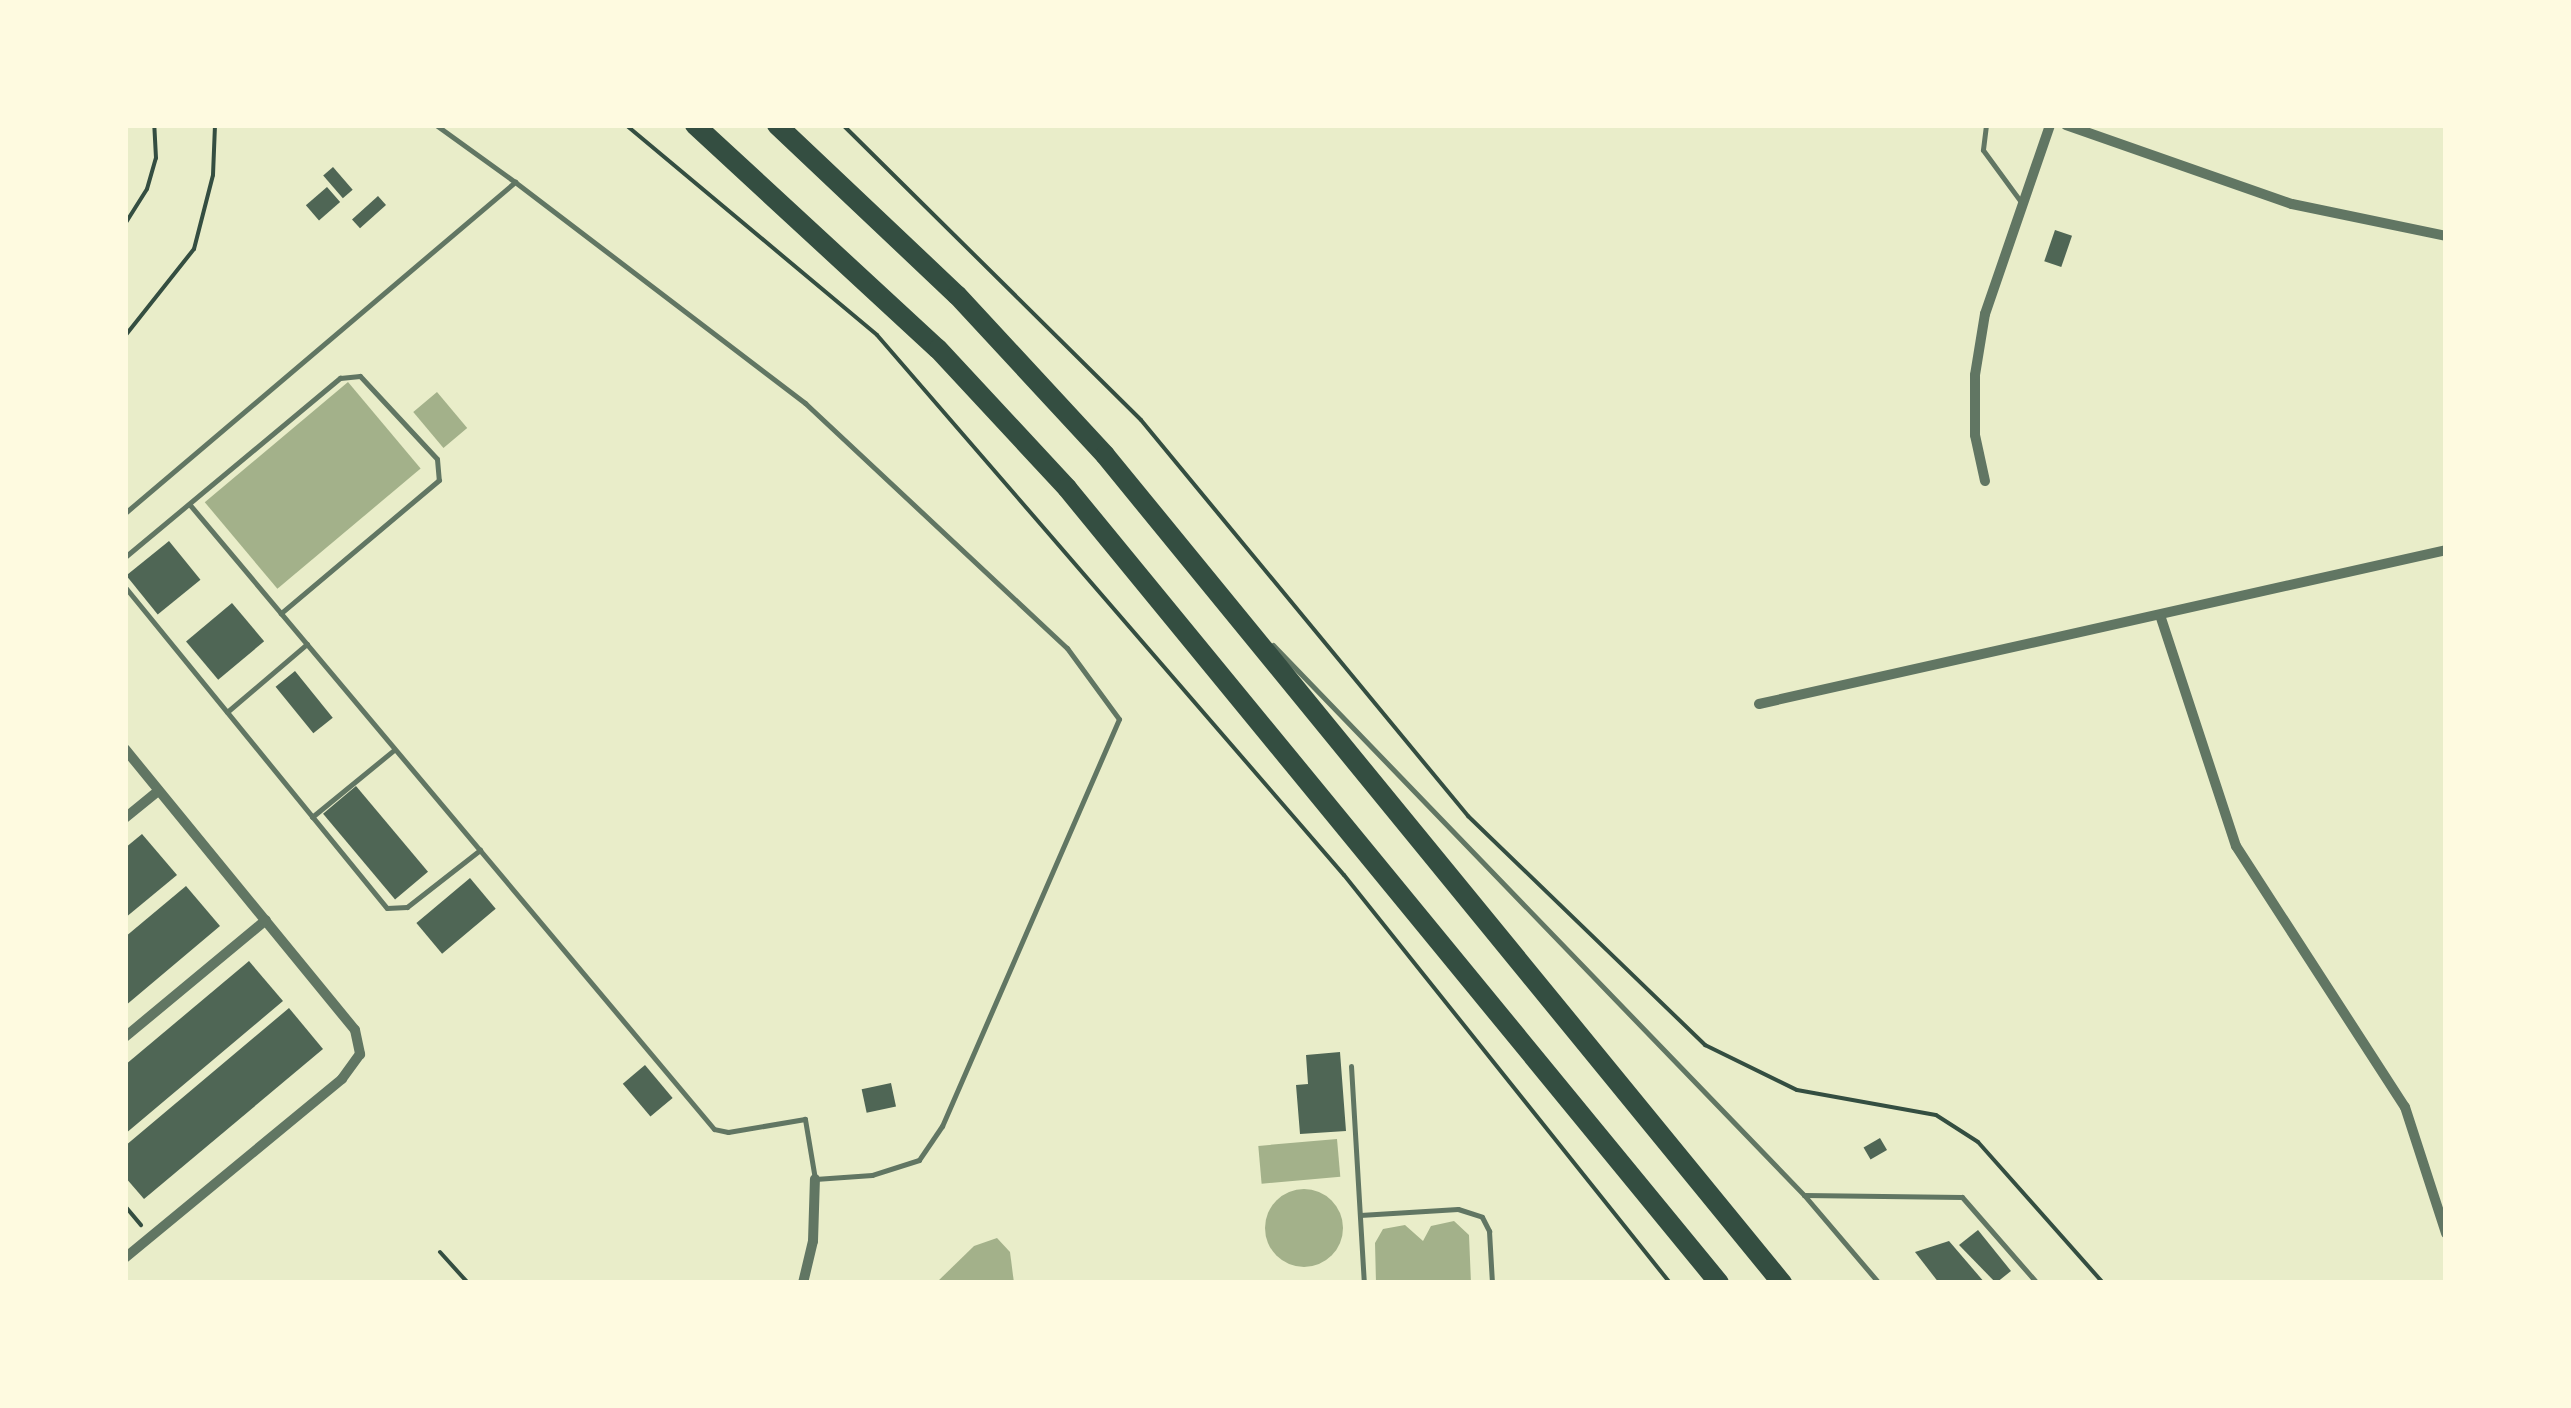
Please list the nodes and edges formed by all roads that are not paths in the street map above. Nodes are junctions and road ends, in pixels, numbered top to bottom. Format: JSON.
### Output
{"nodes":[{"id":1,"x":436,"y":125,"type":"edge"},
{"id":2,"x":695,"y":125,"type":"edge"},
{"id":3,"x":777,"y":125,"type":"edge"},
{"id":4,"x":1986,"y":125,"type":"edge"},
{"id":5,"x":2050,"y":125,"type":"edge"},
{"id":6,"x":2066,"y":125,"type":"edge"},
{"id":7,"x":515,"y":182,"type":"junction"},
{"id":8,"x":2023,"y":204,"type":"junction"},
{"id":9,"x":2446,"y":236,"type":"edge"},
{"id":10,"x":1985,"y":482,"type":"dead end"},
{"id":11,"x":190,"y":505,"type":"junction"},
{"id":12,"x":125,"y":512,"type":"edge"},
{"id":13,"x":2446,"y":550,"type":"edge"},
{"id":14,"x":125,"y":557,"type":"edge"},
{"id":15,"x":1216,"y":584,"type":"junction"},
{"id":16,"x":125,"y":587,"type":"edge"},
{"id":17,"x":280,"y":613,"type":"junction"},
{"id":18,"x":2160,"y":614,"type":"junction"},
{"id":19,"x":307,"y":644,"type":"junction"},
{"id":20,"x":1759,"y":704,"type":"dead end"},
{"id":21,"x":226,"y":712,"type":"junction"},
{"id":22,"x":125,"y":749,"type":"edge"},
{"id":23,"x":395,"y":749,"type":"junction"},
{"id":24,"x":158,"y":791,"type":"junction"},
{"id":25,"x":312,"y":817,"type":"junction"},
{"id":26,"x":125,"y":818,"type":"edge"},
{"id":27,"x":480,"y":850,"type":"junction"},
{"id":28,"x":266,"y":920,"type":"junction"},
{"id":29,"x":125,"y":1037,"type":"edge"},
{"id":30,"x":1352,"y":1066,"type":"dead end"},
{"id":31,"x":815,"y":1179,"type":"junction"},
{"id":32,"x":1804,"y":1195,"type":"junction"},
{"id":33,"x":1360,"y":1215,"type":"junction"},
{"id":34,"x":2446,"y":1232,"type":"edge"},
{"id":35,"x":125,"y":1258,"type":"edge"},
{"id":36,"x":803,"y":1283,"type":"edge"},
{"id":37,"x":1364,"y":1283,"type":"edge"},
{"id":38,"x":1492,"y":1283,"type":"edge"},
{"id":39,"x":1719,"y":1283,"type":"edge"},
{"id":40,"x":1782,"y":1283,"type":"edge"},
{"id":41,"x":1879,"y":1283,"type":"edge"},
{"id":42,"x":2037,"y":1283,"type":"edge"}],
"edges":[{"from":1,"to":7,"type":"lane"},
{"from":2,"to":39,"type":"highway"},
{"from":3,"to":15,"type":"highway"},
{"from":4,"to":8,"type":"lane"},
{"from":5,"to":8,"type":"street"},
{"from":6,"to":9,"type":"street"},
{"from":7,"to":12,"type":"lane"},
{"from":7,"to":31,"type":"lane"},
{"from":8,"to":10,"type":"street"},
{"from":11,"to":14,"type":"lane"},
{"from":11,"to":17,"type":"lane"},
{"from":11,"to":17,"type":"lane"},
{"from":13,"to":18,"type":"street"},
{"from":15,"to":32,"type":"lane"},
{"from":15,"to":40,"type":"highway"},
{"from":16,"to":21,"type":"lane"},
{"from":17,"to":19,"type":"lane"},
{"from":18,"to":20,"type":"street"},
{"from":18,"to":34,"type":"street"},
{"from":19,"to":21,"type":"lane"},
{"from":19,"to":23,"type":"lane"},
{"from":21,"to":25,"type":"lane"},
{"from":22,"to":24,"type":"street"},
{"from":23,"to":25,"type":"lane"},
{"from":23,"to":27,"type":"lane"},
{"from":24,"to":26,"type":"street"},
{"from":24,"to":28,"type":"street"},
{"from":25,"to":27,"type":"lane"},
{"from":27,"to":31,"type":"lane"},
{"from":28,"to":29,"type":"street"},
{"from":28,"to":35,"type":"street"},
{"from":30,"to":33,"type":"lane"},
{"from":31,"to":36,"type":"street"},
{"from":32,"to":41,"type":"lane"},
{"from":32,"to":42,"type":"lane"},
{"from":33,"to":37,"type":"lane"},
{"from":33,"to":38,"type":"lane"}]}
